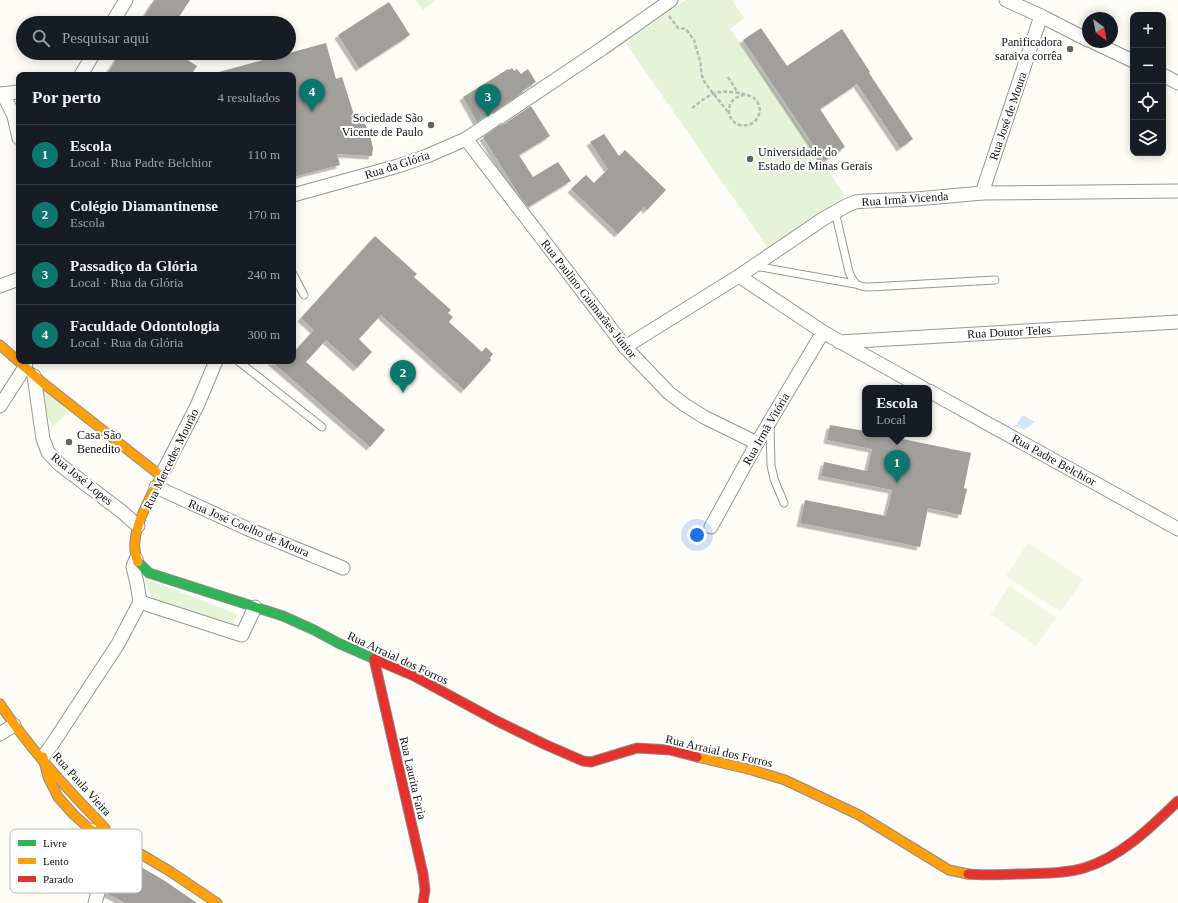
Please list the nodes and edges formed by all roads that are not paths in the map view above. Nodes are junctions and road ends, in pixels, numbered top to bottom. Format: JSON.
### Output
{"nodes":[{"id":1,"x":126,"y":0,"type":"edge"},
{"id":2,"x":1006,"y":0,"type":"edge"},
{"id":3,"x":667,"y":3,"type":"edge"},
{"id":4,"x":116,"y":16,"type":"edge"},
{"id":5,"x":1041,"y":16,"type":"junction"},
{"id":6,"x":1082,"y":37,"type":"edge"},
{"id":7,"x":1106,"y":48,"type":"edge"},
{"id":8,"x":90,"y":60,"type":"edge"},
{"id":9,"x":1130,"y":60,"type":"edge"},
{"id":10,"x":83,"y":72,"type":"edge"},
{"id":11,"x":1166,"y":77,"type":"edge"},
{"id":12,"x":1178,"y":83,"type":"edge"},
{"id":13,"x":16,"y":92,"type":"edge"},
{"id":14,"x":2,"y":94,"type":"edge"},
{"id":15,"x":16,"y":125,"type":"edge"},
{"id":16,"x":466,"y":139,"type":"junction"},
{"id":17,"x":1178,"y":191,"type":"edge"},
{"id":18,"x":982,"y":193,"type":"junction"},
{"id":19,"x":296,"y":194,"type":"edge"},
{"id":20,"x":835,"y":211,"type":"junction"},
{"id":21,"x":754,"y":266,"type":"junction"},
{"id":22,"x":739,"y":276,"type":"junction"},
{"id":23,"x":296,"y":280,"type":"edge"},
{"id":24,"x":995,"y":280,"type":"dead end"},
{"id":25,"x":16,"y":281,"type":"edge"},
{"id":26,"x":855,"y":284,"type":"junction"},
{"id":27,"x":0,"y":286,"type":"edge"},
{"id":28,"x":304,"y":295,"type":"dead end"},
{"id":29,"x":1178,"y":322,"type":"edge"},
{"id":30,"x":823,"y":332,"type":"junction"},
{"id":31,"x":839,"y":342,"type":"junction"},
{"id":32,"x":0,"y":345,"type":"edge"},
{"id":33,"x":625,"y":347,"type":"junction"},
{"id":34,"x":16,"y":358,"type":"edge"},
{"id":35,"x":215,"y":364,"type":"edge"},
{"id":36,"x":242,"y":364,"type":"edge"},
{"id":37,"x":28,"y":368,"type":"edge"},
{"id":38,"x":918,"y":385,"type":"edge"},
{"id":39,"x":932,"y":393,"type":"edge"},
{"id":40,"x":0,"y":406,"type":"edge"},
{"id":41,"x":770,"y":422,"type":"junction"},
{"id":42,"x":322,"y":427,"type":"dead end"},
{"id":43,"x":757,"y":443,"type":"junction"},
{"id":44,"x":158,"y":482,"type":"junction"},
{"id":45,"x":784,"y":503,"type":"dead end"},
{"id":46,"x":138,"y":526,"type":"junction"},
{"id":47,"x":711,"y":528,"type":"dead end"},
{"id":48,"x":1178,"y":529,"type":"edge"},
{"id":49,"x":136,"y":559,"type":"junction"},
{"id":50,"x":343,"y":568,"type":"dead end"},
{"id":51,"x":140,"y":602,"type":"junction"},
{"id":52,"x":255,"y":607,"type":"junction"},
{"id":53,"x":374,"y":659,"type":"junction"},
{"id":54,"x":0,"y":704,"type":"edge"},
{"id":55,"x":14,"y":725,"type":"junction"},
{"id":56,"x":0,"y":734,"type":"edge"},
{"id":57,"x":43,"y":757,"type":"junction"},
{"id":58,"x":1178,"y":801,"type":"edge"},
{"id":59,"x":91,"y":829,"type":"edge"},
{"id":60,"x":105,"y":829,"type":"edge"},
{"id":61,"x":142,"y":855,"type":"edge"},
{"id":62,"x":98,"y":893,"type":"edge"},
{"id":63,"x":95,"y":903,"type":"edge"},
{"id":64,"x":217,"y":903,"type":"edge"},
{"id":65,"x":423,"y":903,"type":"edge"}],
"edges":[{"from":1,"to":4,"type":"street"},
{"from":2,"to":5,"type":"street"},
{"from":3,"to":16,"type":"street","name":"Rua da Glória"},
{"from":5,"to":6,"type":"street"},
{"from":5,"to":18,"type":"street","name":"Rua José de Moura"},
{"from":7,"to":9,"type":"street"},
{"from":8,"to":10,"type":"street"},
{"from":11,"to":12,"type":"street"},
{"from":13,"to":14,"type":"street"},
{"from":14,"to":15,"type":"street"},
{"from":16,"to":19,"type":"street","name":"Rua da Glória"},
{"from":16,"to":33,"type":"street","name":"Rua Paulino Guimarães Júnior"},
{"from":17,"to":18,"type":"street","name":"Rua Irmã Vicenda"},
{"from":18,"to":20,"type":"street","name":"Rua Irmã Vicenda"},
{"from":20,"to":21,"type":"street","name":"Rua Irmã Vicenda"},
{"from":20,"to":26,"type":"lane"},
{"from":21,"to":22,"type":"street","name":"Rua Irmã Vicenda"},
{"from":21,"to":26,"type":"lane"},
{"from":22,"to":30,"type":"street"},
{"from":22,"to":33,"type":"street","name":"Rua Irmã Vicenda"},
{"from":23,"to":28,"type":"lane"},
{"from":24,"to":26,"type":"lane"},
{"from":25,"to":27,"type":"street"},
{"from":29,"to":31,"type":"street","name":"Rua Doutor Teles"},
{"from":30,"to":31,"type":"street"},
{"from":30,"to":41,"type":"street","name":"Rua Irmã Vitória"},
{"from":31,"to":38,"type":"street"},
{"from":32,"to":34,"type":"main road"},
{"from":33,"to":43,"type":"street","name":"Rua Paulino Guimarães Júnior"},
{"from":35,"to":44,"type":"street","name":"Rua Mercedes Mourão"},
{"from":36,"to":42,"type":"lane"},
{"from":37,"to":40,"type":"street"},
{"from":37,"to":44,"type":"main road"},
{"from":37,"to":46,"type":"street","name":"Rua José Lopes"},
{"from":39,"to":48,"type":"street","name":"Rua Padre Belchior"},
{"from":41,"to":43,"type":"street","name":"Rua Irmã Vitória"},
{"from":41,"to":45,"type":"lane"},
{"from":43,"to":47,"type":"street","name":"Rua Irmã Vitória"},
{"from":44,"to":46,"type":"main road","name":"Rua Mercedes Mourão"},
{"from":44,"to":50,"type":"street","name":"Rua José Coelho de Moura"},
{"from":46,"to":49,"type":"main road","name":"Rua Mercedes Mourão"},
{"from":49,"to":51,"type":"street"},
{"from":49,"to":52,"type":"main road","name":"Rua Arraial dos Forros"},
{"from":51,"to":52,"type":"street"},
{"from":51,"to":57,"type":"street"},
{"from":52,"to":53,"type":"main road","name":"Rua Arraial dos Forros"},
{"from":53,"to":58,"type":"main road","name":"Rua Arraial dos Forros"},
{"from":53,"to":65,"type":"main road","name":"Rua Laurita Faria"},
{"from":54,"to":55,"type":"main road"},
{"from":55,"to":56,"type":"street"},
{"from":55,"to":57,"type":"main road"},
{"from":57,"to":59,"type":"main road","name":"Rua Paula Vieira"},
{"from":57,"to":60,"type":"main road","name":"Rua Paula Vieira"},
{"from":61,"to":64,"type":"main road","name":"Rua Paula Vieira"},
{"from":62,"to":63,"type":"street"}]}
